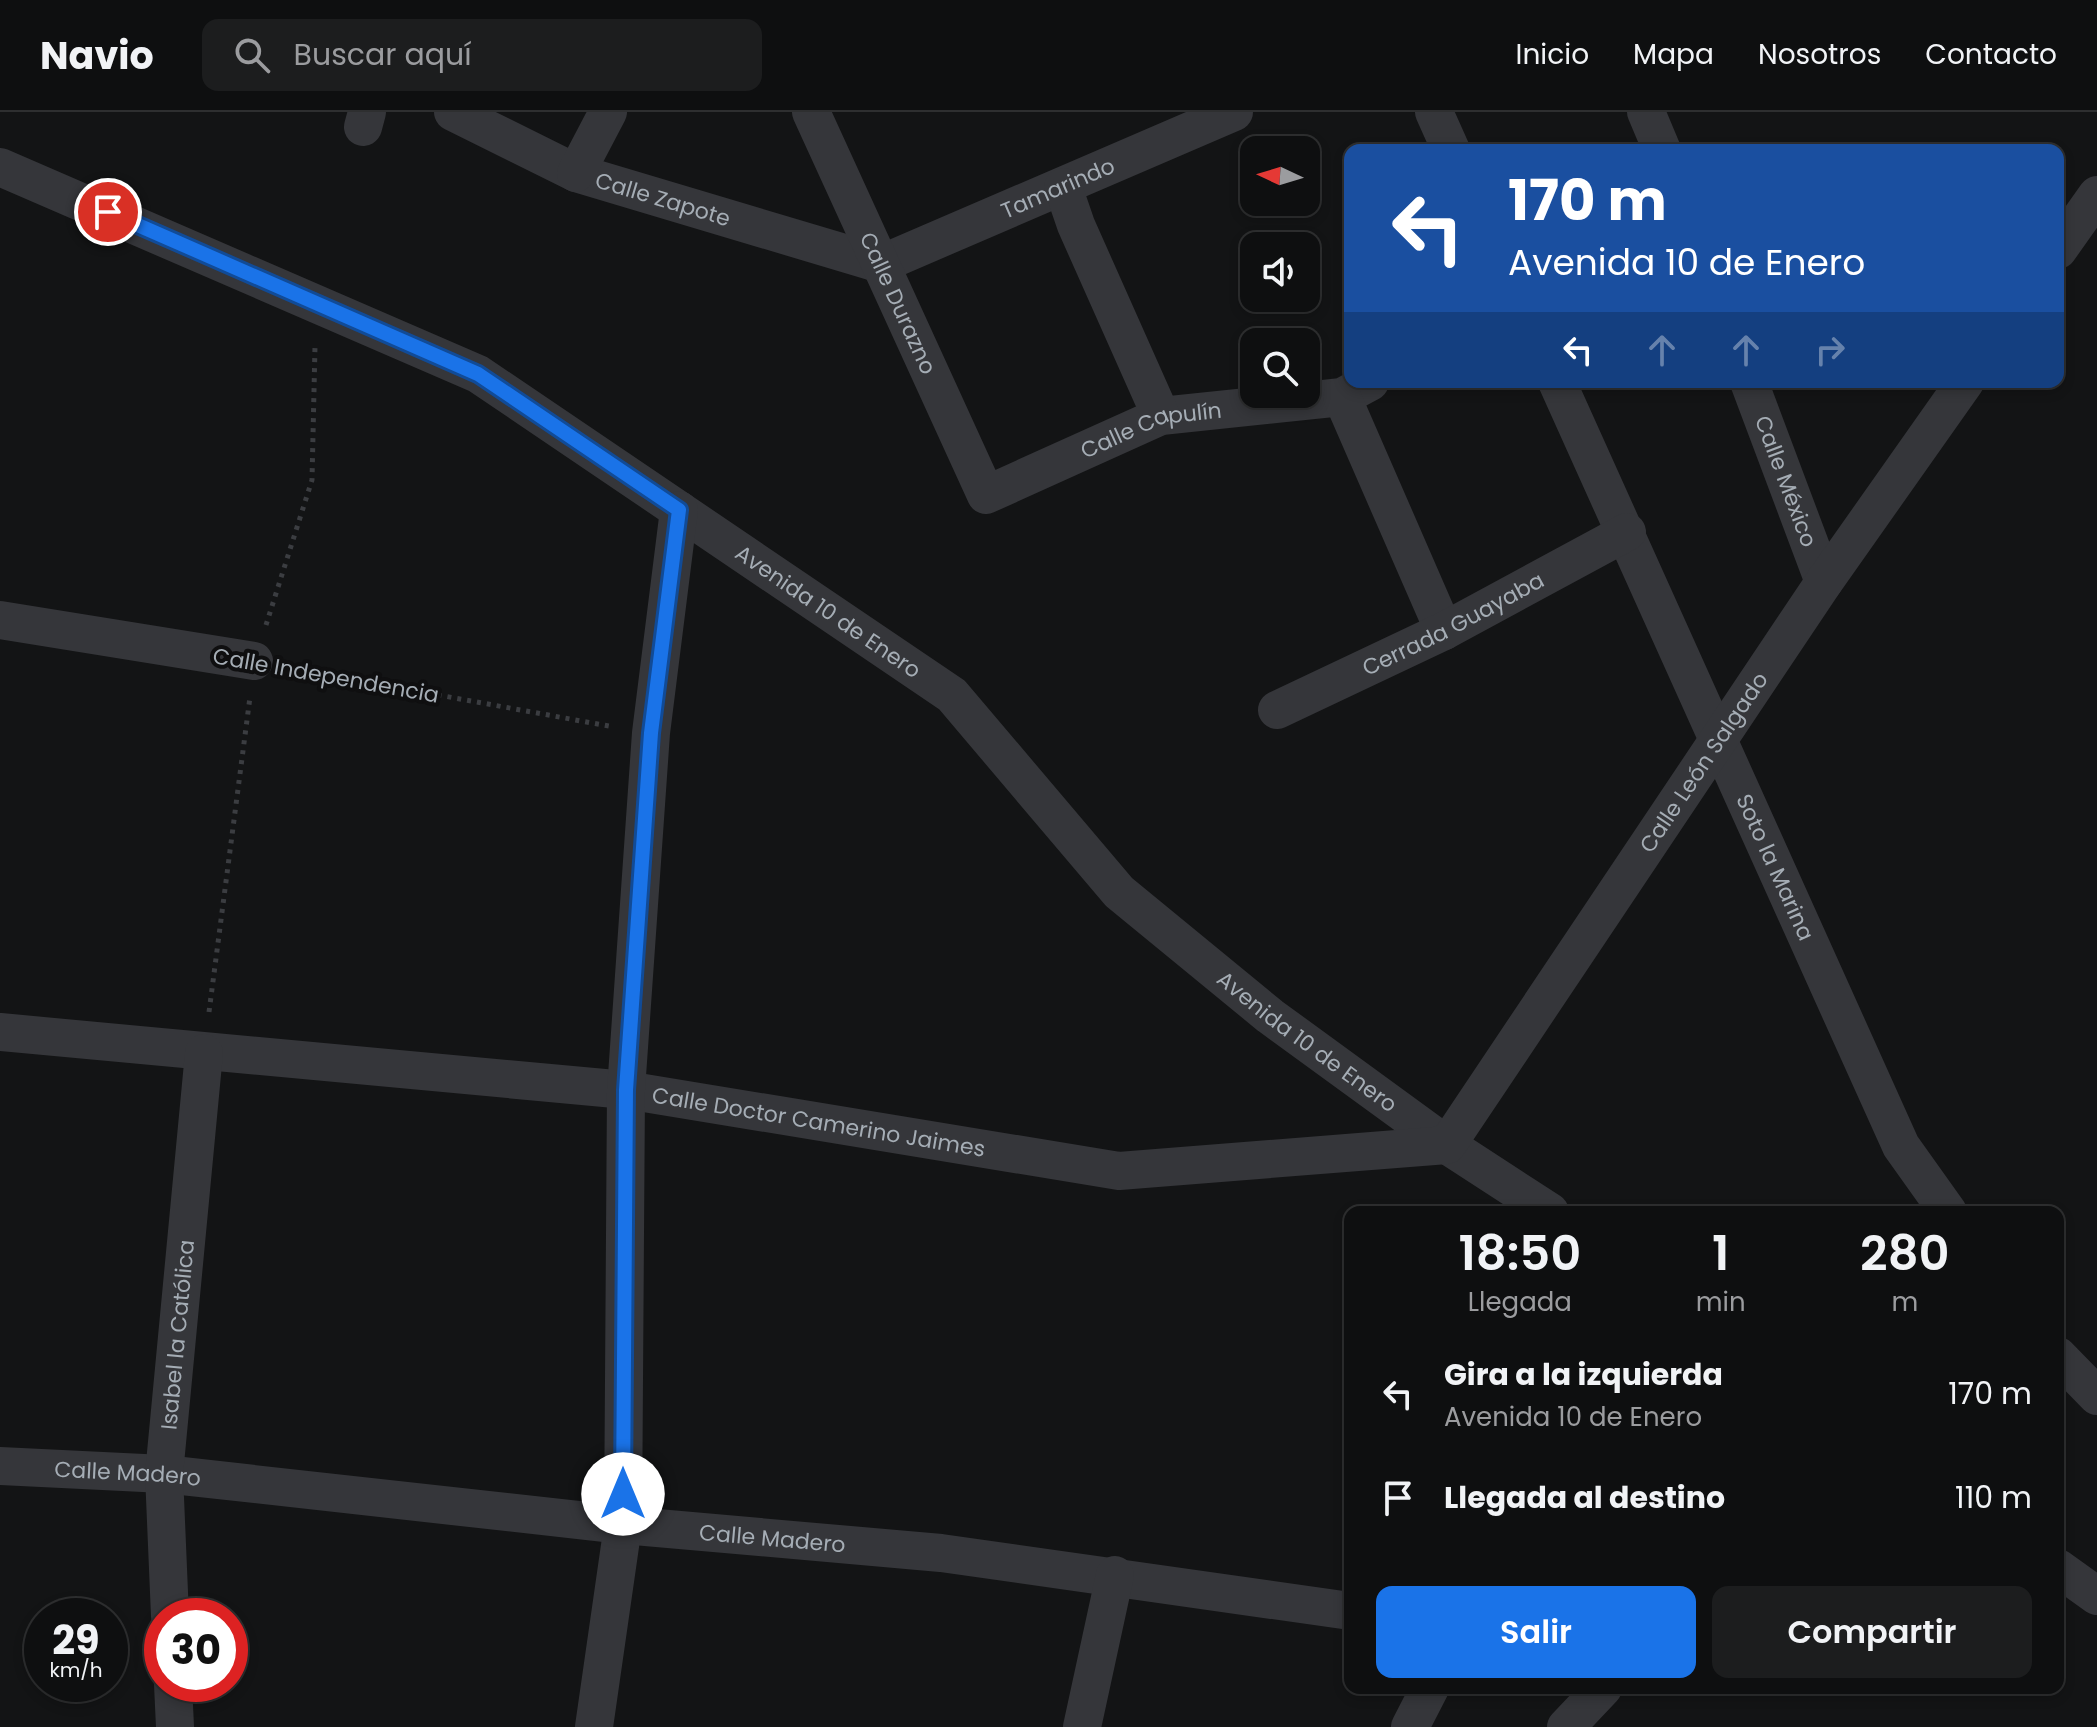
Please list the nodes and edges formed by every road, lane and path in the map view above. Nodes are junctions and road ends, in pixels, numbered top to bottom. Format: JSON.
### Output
{"nodes":[{"id":1,"x":453,"y":112,"type":"edge"},
{"id":2,"x":608,"y":112,"type":"edge"},
{"id":3,"x":811,"y":112,"type":"edge"},
{"id":4,"x":1434,"y":112,"type":"edge"},
{"id":5,"x":1646,"y":112,"type":"edge"},
{"id":6,"x":1222,"y":114,"type":"edge"},
{"id":7,"x":1448,"y":144,"type":"edge"},
{"id":8,"x":1659,"y":144,"type":"edge"},
{"id":9,"x":0,"y":167,"type":"edge"},
{"id":10,"x":576,"y":173,"type":"junction"},
{"id":11,"x":1063,"y":187,"type":"junction"},
{"id":12,"x":2097,"y":195,"type":"edge"},
{"id":13,"x":2064,"y":242,"type":"edge"},
{"id":14,"x":881,"y":264,"type":"junction"},
{"id":15,"x":1560,"y":388,"type":"edge"},
{"id":16,"x":1751,"y":388,"type":"edge"},
{"id":17,"x":1961,"y":388,"type":"edge"},
{"id":18,"x":1356,"y":389,"type":"edge"},
{"id":19,"x":1161,"y":416,"type":"junction"},
{"id":20,"x":986,"y":495,"type":"joint"},
{"id":21,"x":679,"y":510,"type":"junction"},
{"id":22,"x":1627,"y":532,"type":"junction"},
{"id":23,"x":1824,"y":582,"type":"junction"},
{"id":24,"x":0,"y":620,"type":"edge"},
{"id":25,"x":1444,"y":631,"type":"junction"},
{"id":26,"x":254,"y":661,"type":"joint"},
{"id":27,"x":1277,"y":710,"type":"dead end"},
{"id":28,"x":651,"y":733,"type":"junction"},
{"id":29,"x":1720,"y":743,"type":"junction"},
{"id":30,"x":0,"y":1032,"type":"edge"},
{"id":31,"x":204,"y":1053,"type":"junction"},
{"id":32,"x":626,"y":1090,"type":"junction"},
{"id":33,"x":1447,"y":1145,"type":"junction"},
{"id":34,"x":1541,"y":1206,"type":"edge"},
{"id":35,"x":1944,"y":1206,"type":"edge"},
{"id":36,"x":2064,"y":1362,"type":"edge"},
{"id":37,"x":2097,"y":1396,"type":"edge"},
{"id":38,"x":0,"y":1466,"type":"edge"},
{"id":39,"x":164,"y":1474,"type":"junction"},
{"id":40,"x":623,"y":1525,"type":"junction"},
{"id":41,"x":2064,"y":1572,"type":"edge"},
{"id":42,"x":1115,"y":1575,"type":"junction"},
{"id":43,"x":2097,"y":1596,"type":"edge"},
{"id":44,"x":169,"y":1598,"type":"edge"},
{"id":45,"x":1344,"y":1610,"type":"edge"},
{"id":46,"x":1427,"y":1694,"type":"edge"},
{"id":47,"x":1597,"y":1694,"type":"edge"},
{"id":48,"x":174,"y":1702,"type":"edge"},
{"id":49,"x":175,"y":1727,"type":"edge"},
{"id":50,"x":594,"y":1727,"type":"edge"},
{"id":51,"x":1082,"y":1727,"type":"edge"},
{"id":52,"x":1410,"y":1727,"type":"edge"},
{"id":53,"x":1566,"y":1727,"type":"edge"}],
"edges":[{"from":1,"to":10,"type":"street","name":"Calle Zapote"},
{"from":2,"to":10,"type":"street"},
{"from":3,"to":14,"type":"street","name":"Calle Durazno"},
{"from":4,"to":7,"type":"street"},
{"from":5,"to":8,"type":"street"},
{"from":6,"to":11,"type":"street","name":"Tamarindo"},
{"from":9,"to":21,"type":"street","name":"Avenida 10 de Enero"},
{"from":10,"to":14,"type":"street","name":"Calle Zapote"},
{"from":11,"to":14,"type":"street","name":"Tamarindo"},
{"from":11,"to":19,"type":"street"},
{"from":12,"to":13,"type":"street"},
{"from":14,"to":20,"type":"street","name":"Calle Durazno"},
{"from":15,"to":22,"type":"street","name":"Soto la Marina"},
{"from":16,"to":23,"type":"street","name":"Calle México"},
{"from":17,"to":23,"type":"street","name":"Calle León Salgado"},
{"from":18,"to":19,"type":"street","name":"Calle Capulín"},
{"from":18,"to":25,"type":"street"},
{"from":19,"to":20,"type":"street","name":"Calle Capulín"},
{"from":21,"to":28,"type":"street"},
{"from":21,"to":33,"type":"street","name":"Avenida 10 de Enero"},
{"from":22,"to":25,"type":"street","name":"Cerrada Guayaba"},
{"from":22,"to":29,"type":"street","name":"Soto la Marina"},
{"from":23,"to":29,"type":"street","name":"Calle León Salgado"},
{"from":24,"to":26,"type":"street","name":"Calle Independencia"},
{"from":25,"to":27,"type":"street","name":"Cerrada Guayaba"},
{"from":26,"to":28,"type":"path","name":"Calle Independencia"},
{"from":28,"to":32,"type":"street"},
{"from":29,"to":33,"type":"street","name":"Calle León Salgado"},
{"from":29,"to":35,"type":"street","name":"Soto la Marina"},
{"from":30,"to":31,"type":"street","name":"Calle Doctor Camerino Jaimes"},
{"from":31,"to":32,"type":"street","name":"Calle Doctor Camerino Jaimes"},
{"from":31,"to":39,"type":"street","name":"Isabel la Católica"},
{"from":32,"to":33,"type":"street","name":"Calle Doctor Camerino Jaimes"},
{"from":32,"to":40,"type":"street"},
{"from":33,"to":34,"type":"street","name":"Avenida 10 de Enero"},
{"from":36,"to":37,"type":"street"},
{"from":38,"to":39,"type":"street","name":"Calle Madero"},
{"from":39,"to":40,"type":"street","name":"Calle Madero"},
{"from":39,"to":44,"type":"street","name":"Isabel la Católica"},
{"from":40,"to":42,"type":"street","name":"Calle Madero"},
{"from":40,"to":50,"type":"street"},
{"from":41,"to":43,"type":"street"},
{"from":42,"to":45,"type":"street","name":"Calle Madero"},
{"from":42,"to":51,"type":"street"},
{"from":46,"to":52,"type":"street"},
{"from":47,"to":53,"type":"street"},
{"from":48,"to":49,"type":"street"}]}
